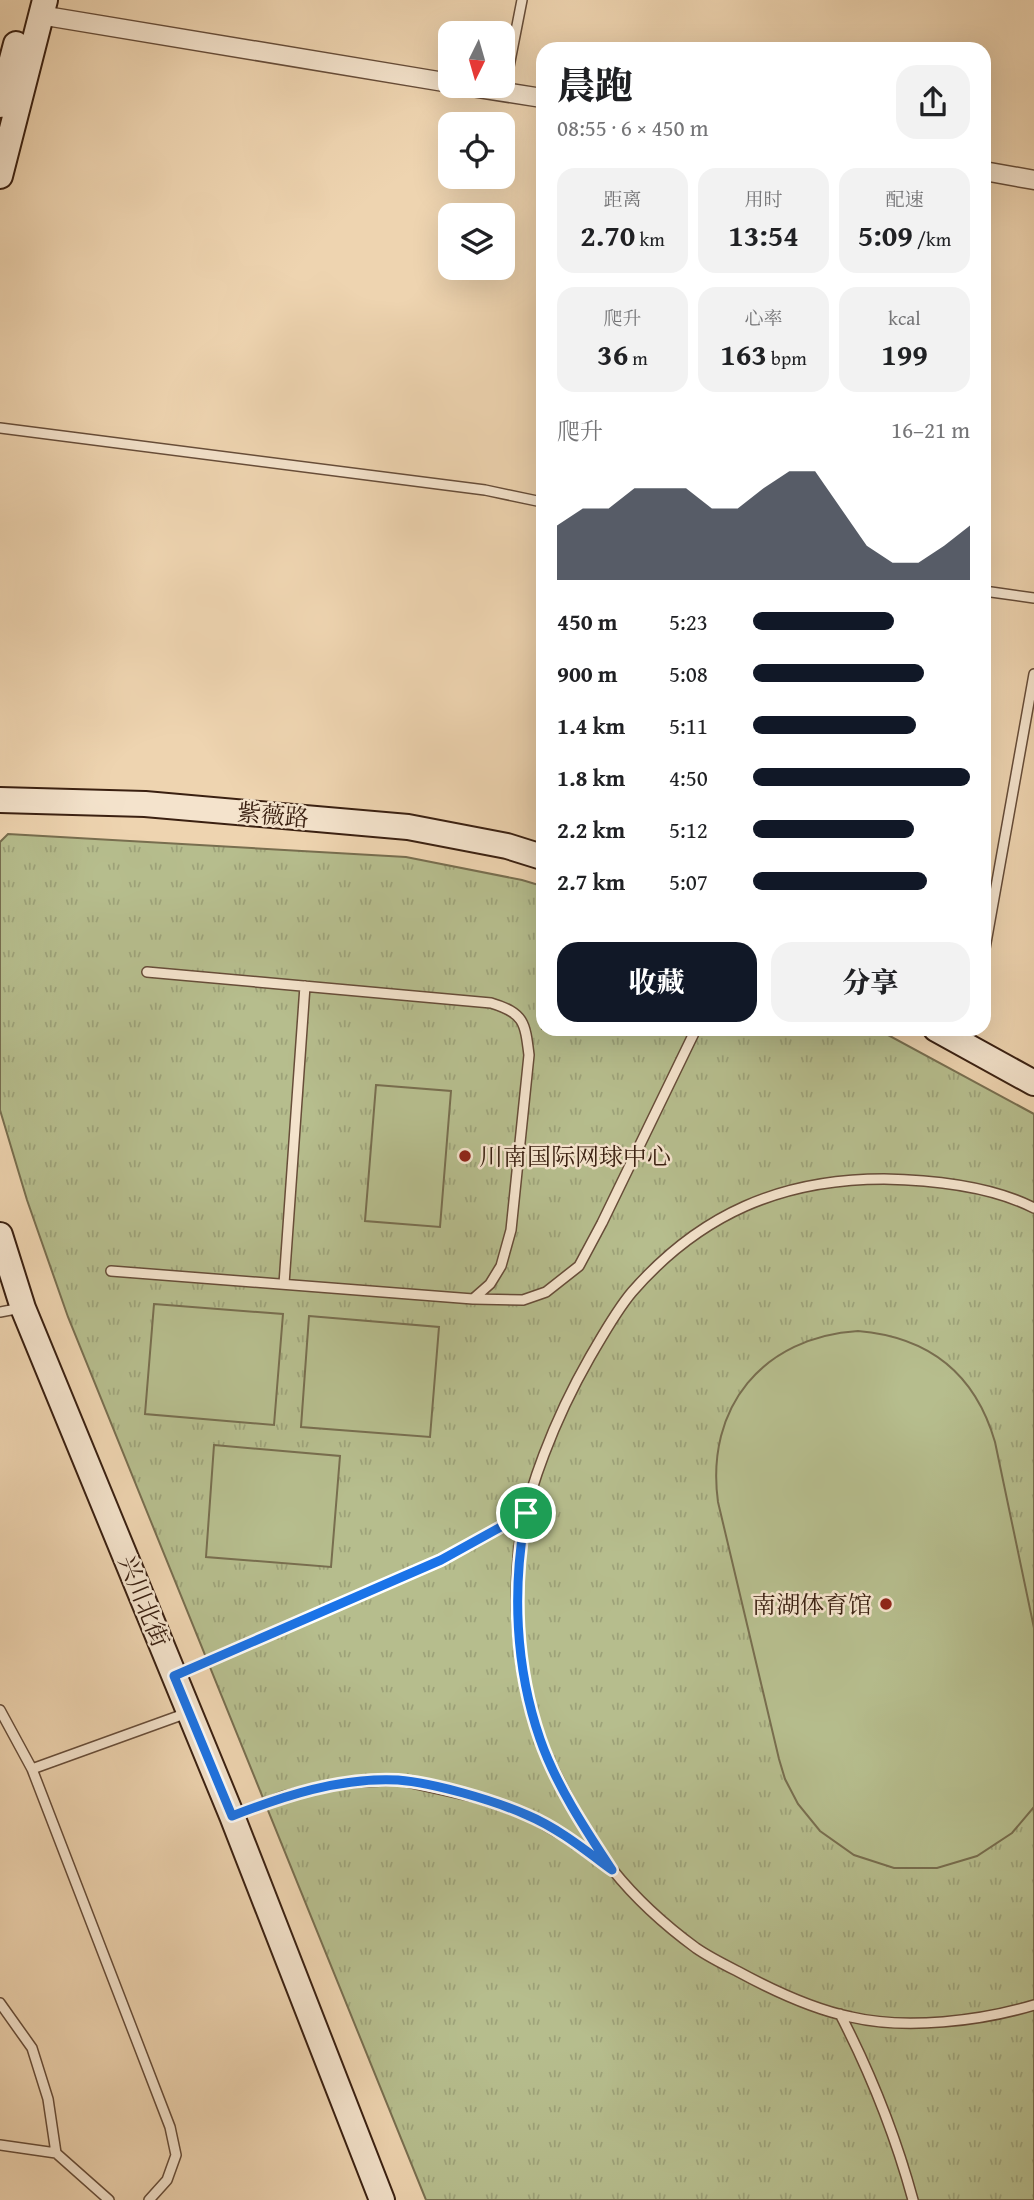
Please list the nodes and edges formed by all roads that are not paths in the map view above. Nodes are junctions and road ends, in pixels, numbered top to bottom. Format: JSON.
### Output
{"nodes":[{"id":1,"x":522,"y":0,"type":"edge"},
{"id":2,"x":38,"y":5,"type":"edge"},
{"id":3,"x":515,"y":36,"type":"edge"},
{"id":4,"x":438,"y":81,"type":"edge"},
{"id":5,"x":515,"y":94,"type":"edge"},
{"id":6,"x":536,"y":97,"type":"edge"},
{"id":7,"x":0,"y":105,"type":"edge"},
{"id":8,"x":991,"y":172,"type":"edge"},
{"id":9,"x":0,"y":176,"type":"edge"},
{"id":10,"x":1034,"y":180,"type":"edge"},
{"id":11,"x":0,"y":428,"type":"edge"},
{"id":12,"x":536,"y":501,"type":"edge"},
{"id":13,"x":991,"y":592,"type":"edge"},
{"id":14,"x":1034,"y":597,"type":"edge"},
{"id":15,"x":1034,"y":674,"type":"edge"},
{"id":16,"x":0,"y":800,"type":"edge"},
{"id":17,"x":536,"y":855,"type":"edge"},
{"id":18,"x":991,"y":915,"type":"edge"},
{"id":19,"x":147,"y":972,"type":"dead end"},
{"id":20,"x":305,"y":986,"type":"junction"},
{"id":21,"x":693,"y":1036,"type":"edge"},
{"id":22,"x":954,"y":1036,"type":"edge"},
{"id":23,"x":1034,"y":1083,"type":"edge"},
{"id":24,"x":1034,"y":1208,"type":"edge"},
{"id":25,"x":0,"y":1235,"type":"edge"},
{"id":26,"x":111,"y":1271,"type":"dead end"},
{"id":27,"x":284,"y":1284,"type":"junction"},
{"id":28,"x":473,"y":1299,"type":"junction"},
{"id":29,"x":11,"y":1310,"type":"edge"},
{"id":30,"x":526,"y":1513,"type":"junction"},
{"id":31,"x":174,"y":1676,"type":"junction"},
{"id":32,"x":0,"y":1710,"type":"edge"},
{"id":33,"x":189,"y":1713,"type":"junction"},
{"id":34,"x":32,"y":1769,"type":"junction"},
{"id":35,"x":232,"y":1816,"type":"junction"},
{"id":36,"x":612,"y":1870,"type":"junction"},
{"id":37,"x":0,"y":2003,"type":"edge"},
{"id":38,"x":1034,"y":2005,"type":"edge"},
{"id":39,"x":840,"y":2014,"type":"junction"},
{"id":40,"x":0,"y":2145,"type":"edge"},
{"id":41,"x":56,"y":2153,"type":"junction"},
{"id":42,"x":109,"y":2200,"type":"edge"},
{"id":43,"x":149,"y":2200,"type":"edge"},
{"id":44,"x":382,"y":2200,"type":"edge"},
{"id":45,"x":912,"y":2200,"type":"edge"}],
"edges":[{"from":1,"to":3,"type":"lane"},
{"from":2,"to":4,"type":"street"},
{"from":2,"to":7,"type":"street"},
{"from":2,"to":9,"type":"street"},
{"from":5,"to":6,"type":"street"},
{"from":8,"to":10,"type":"street"},
{"from":11,"to":12,"type":"lane"},
{"from":13,"to":14,"type":"lane"},
{"from":15,"to":18,"type":"lane"},
{"from":16,"to":17,"type":"street","name":"紫薇路"},
{"from":19,"to":20,"type":"lane"},
{"from":20,"to":27,"type":"lane"},
{"from":20,"to":28,"type":"lane"},
{"from":21,"to":28,"type":"lane"},
{"from":22,"to":23,"type":"street"},
{"from":24,"to":30,"type":"lane"},
{"from":25,"to":29,"type":"street","name":"兴川北街"},
{"from":26,"to":27,"type":"lane"},
{"from":27,"to":28,"type":"lane"},
{"from":29,"to":31,"type":"street","name":"兴川北街"},
{"from":30,"to":31,"type":"lane"},
{"from":30,"to":36,"type":"lane"},
{"from":31,"to":33,"type":"street","name":"兴川北街"},
{"from":32,"to":34,"type":"lane"},
{"from":33,"to":34,"type":"lane"},
{"from":33,"to":35,"type":"street","name":"兴川北街"},
{"from":34,"to":43,"type":"lane"},
{"from":35,"to":36,"type":"lane"},
{"from":35,"to":44,"type":"street","name":"兴川北街"},
{"from":36,"to":39,"type":"lane"},
{"from":37,"to":41,"type":"lane"},
{"from":38,"to":39,"type":"lane"},
{"from":39,"to":45,"type":"lane"},
{"from":40,"to":41,"type":"lane"},
{"from":41,"to":42,"type":"lane"}]}
